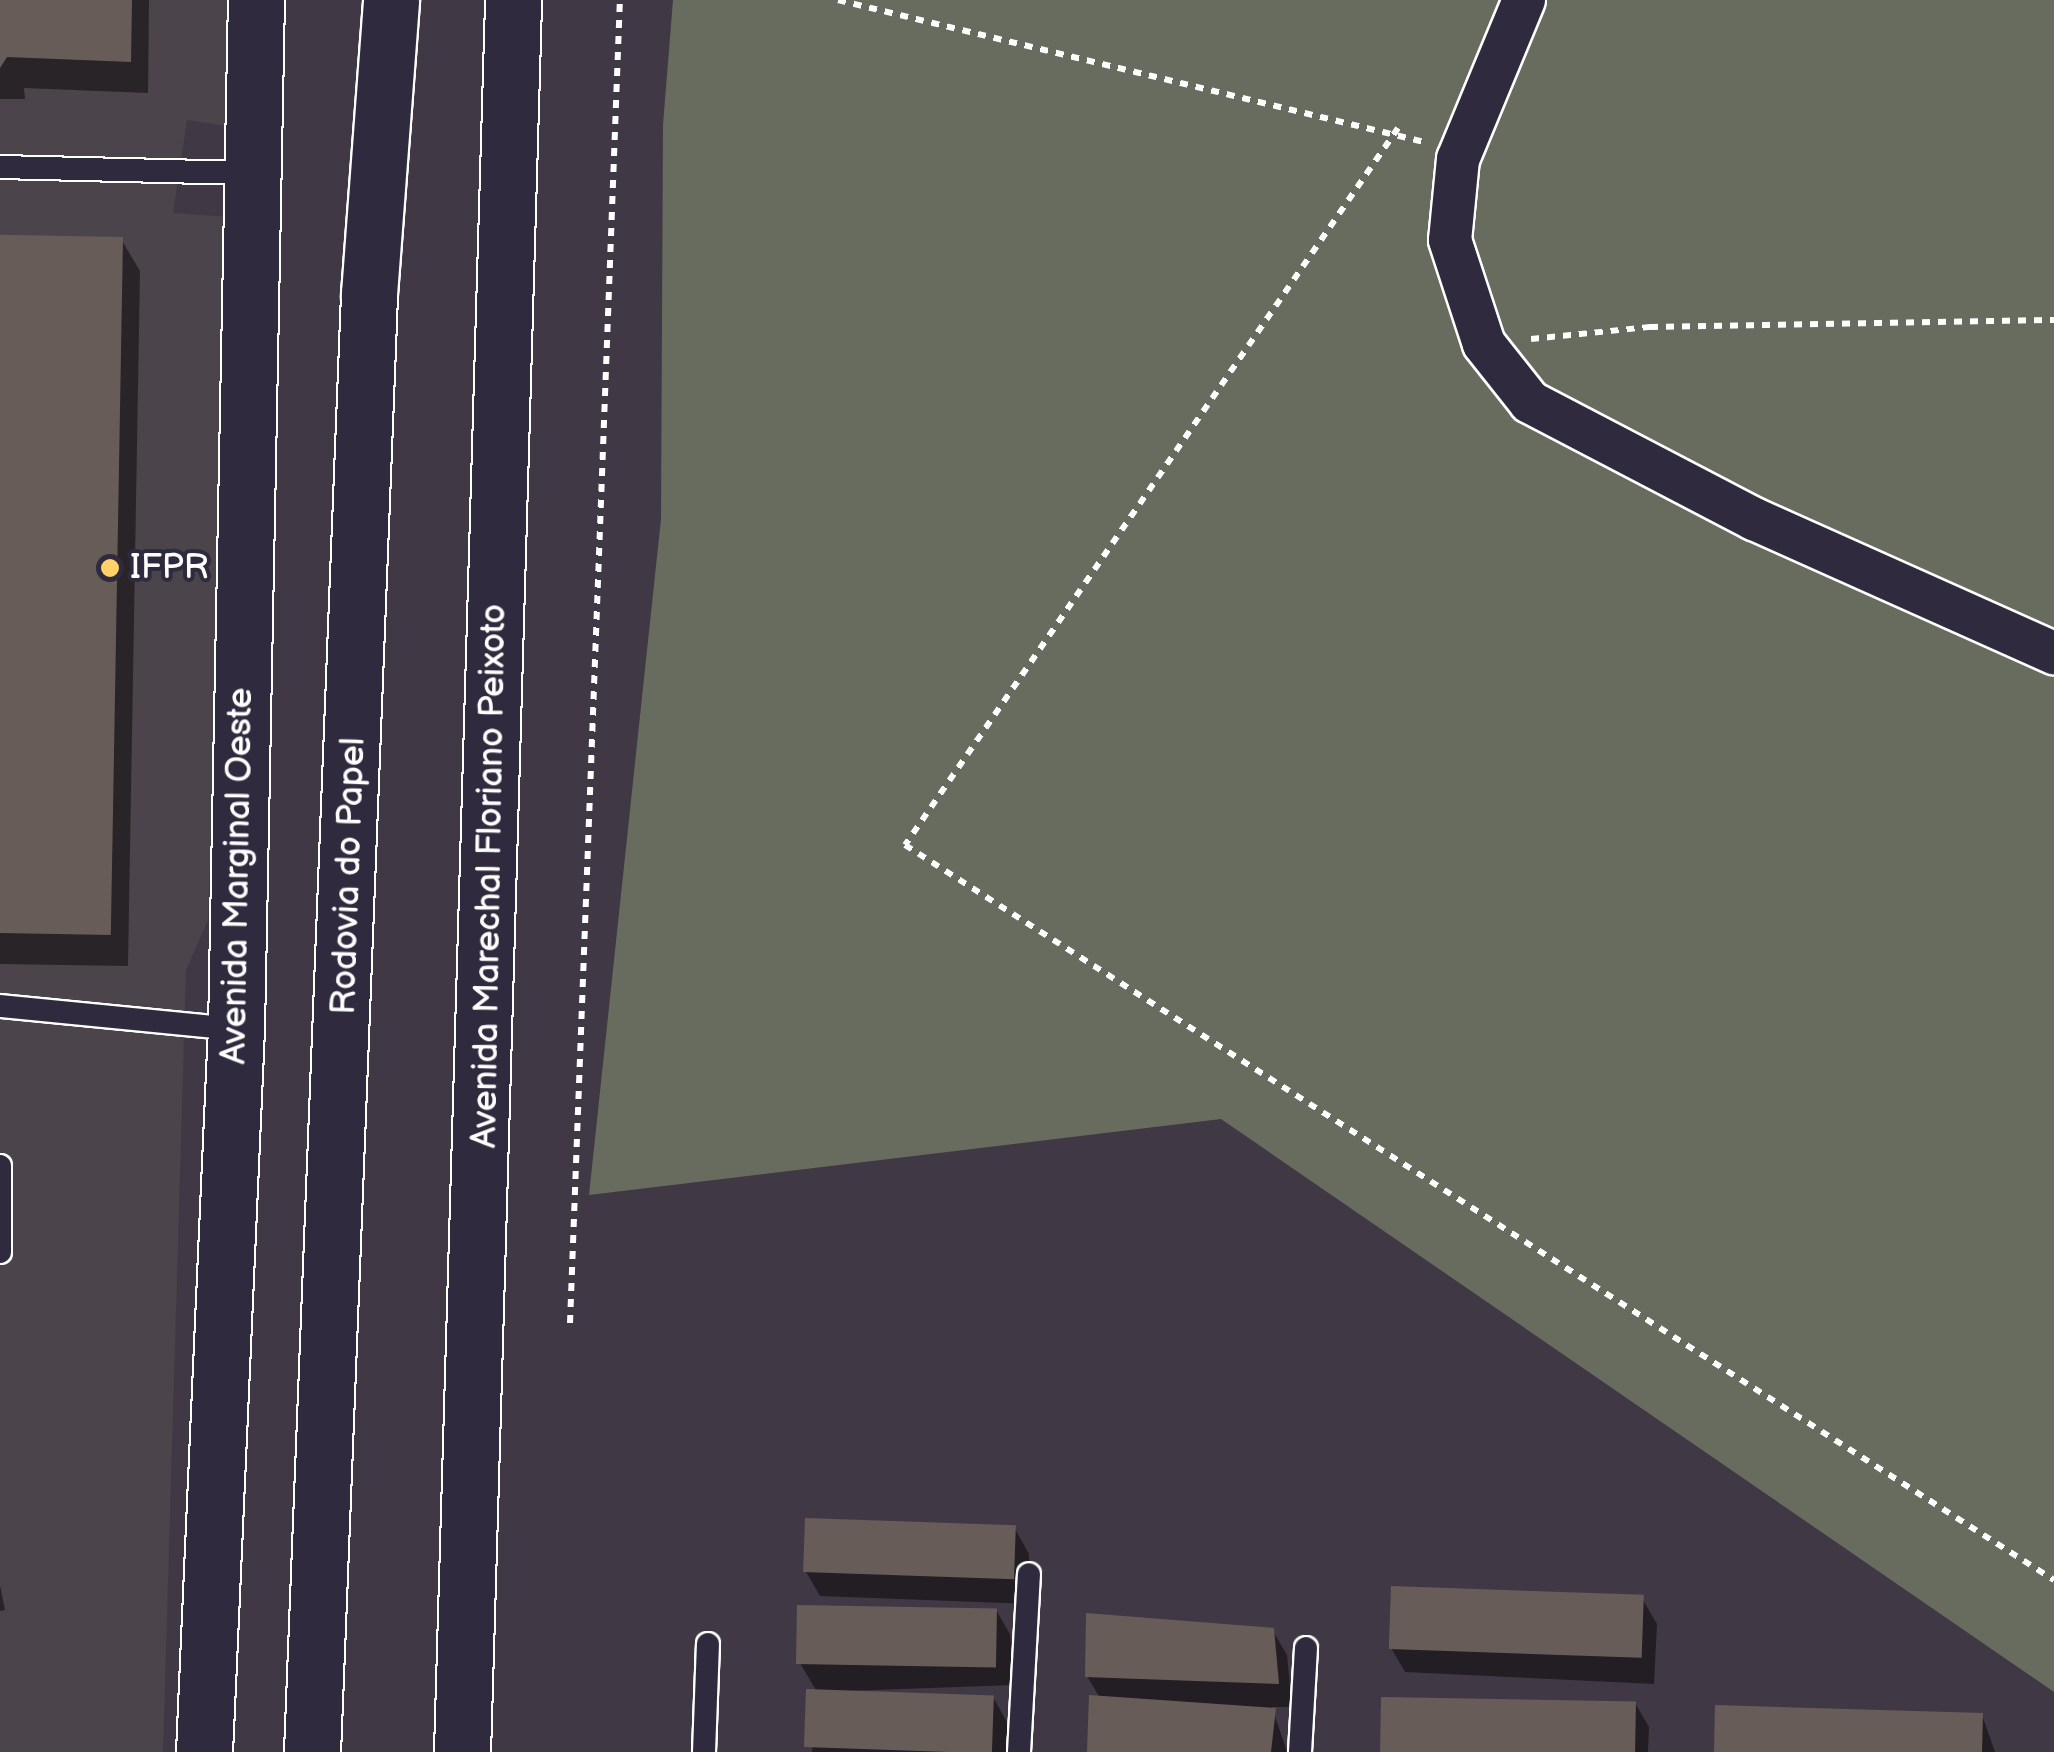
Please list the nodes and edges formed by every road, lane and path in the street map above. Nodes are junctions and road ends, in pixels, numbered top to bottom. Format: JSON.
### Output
{"nodes":[{"id":1,"x":256,"y":0,"type":"edge"},
{"id":2,"x":392,"y":0,"type":"edge"},
{"id":3,"x":513,"y":0,"type":"edge"},
{"id":4,"x":620,"y":0,"type":"edge"},
{"id":5,"x":838,"y":0,"type":"edge"},
{"id":6,"x":1524,"y":0,"type":"edge"},
{"id":7,"x":1398,"y":128,"type":"junction"},
{"id":8,"x":1458,"y":159,"type":"junction"},
{"id":9,"x":0,"y":167,"type":"edge"},
{"id":10,"x":250,"y":173,"type":"junction"},
{"id":11,"x":2054,"y":320,"type":"edge"},
{"id":12,"x":1484,"y":344,"type":"junction"},
{"id":13,"x":2054,"y":653,"type":"edge"},
{"id":14,"x":0,"y":1006,"type":"edge"},
{"id":15,"x":236,"y":1029,"type":"junction"},
{"id":16,"x":0,"y":1166,"type":"edge"},
{"id":17,"x":0,"y":1252,"type":"edge"},
{"id":18,"x":570,"y":1323,"type":"dead end"},
{"id":19,"x":1029,"y":1574,"type":"dead end"},
{"id":20,"x":2054,"y":1580,"type":"edge"},
{"id":21,"x":708,"y":1644,"type":"dead end"},
{"id":22,"x":1306,"y":1648,"type":"dead end"},
{"id":23,"x":204,"y":1752,"type":"edge"},
{"id":24,"x":312,"y":1752,"type":"edge"},
{"id":25,"x":462,"y":1752,"type":"edge"},
{"id":26,"x":704,"y":1752,"type":"edge"},
{"id":27,"x":1020,"y":1752,"type":"edge"},
{"id":28,"x":1300,"y":1752,"type":"edge"}],
"edges":[{"from":1,"to":10,"type":"main road","name":"Avenida Marginal Oeste"},
{"from":2,"to":24,"type":"main road","name":"Rodovia do Papel"},
{"from":3,"to":25,"type":"main road","name":"Avenida Marechal Floriano Peixoto"},
{"from":4,"to":18,"type":"path"},
{"from":5,"to":7,"type":"path"},
{"from":6,"to":8,"type":"street"},
{"from":7,"to":8,"type":"path"},
{"from":7,"to":20,"type":"path"},
{"from":8,"to":12,"type":"street"},
{"from":9,"to":10,"type":"lane"},
{"from":10,"to":15,"type":"main road","name":"Avenida Marginal Oeste"},
{"from":11,"to":12,"type":"path"},
{"from":12,"to":13,"type":"street"},
{"from":14,"to":15,"type":"lane"},
{"from":15,"to":23,"type":"main road","name":"Avenida Marginal Oeste"},
{"from":16,"to":17,"type":"lane"},
{"from":19,"to":27,"type":"lane"},
{"from":21,"to":26,"type":"lane"},
{"from":22,"to":28,"type":"lane"}]}
